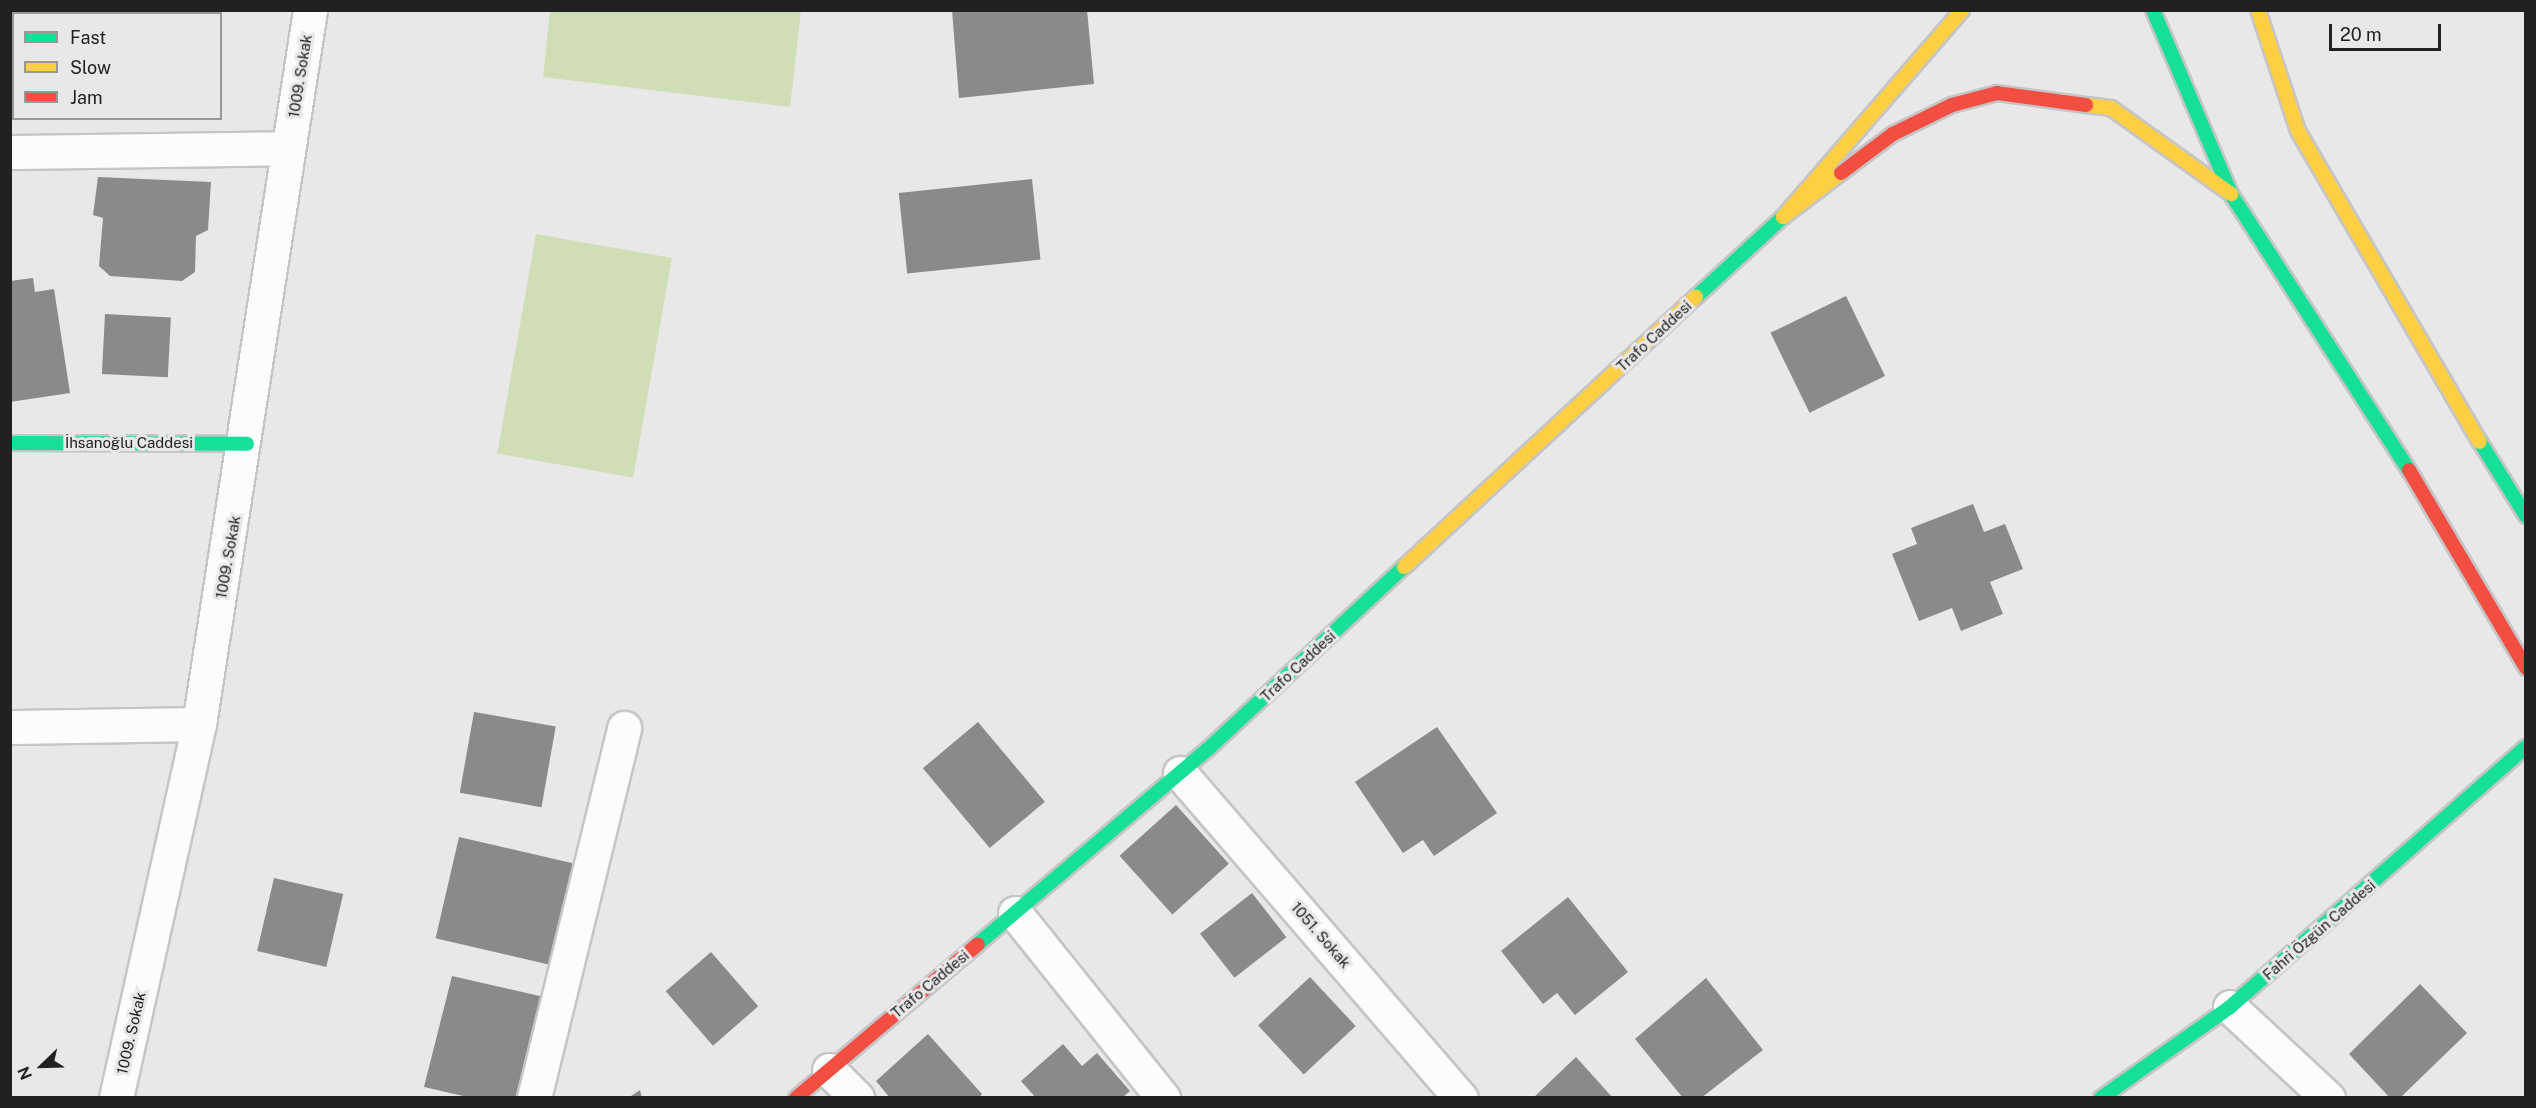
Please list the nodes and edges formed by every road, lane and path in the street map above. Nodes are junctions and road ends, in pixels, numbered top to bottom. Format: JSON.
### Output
{"nodes":[{"id":1,"x":310,"y":10,"type":"edge"},
{"id":2,"x":1962,"y":10,"type":"edge"},
{"id":3,"x":2153,"y":10,"type":"edge"},
{"id":4,"x":2258,"y":10,"type":"edge"},
{"id":5,"x":288,"y":148,"type":"junction"},
{"id":6,"x":10,"y":152,"type":"edge"},
{"id":7,"x":2230,"y":194,"type":"junction"},
{"id":8,"x":1783,"y":217,"type":"junction"},
{"id":9,"x":10,"y":443,"type":"edge"},
{"id":10,"x":247,"y":444,"type":"junction"},
{"id":11,"x":2526,"y":516,"type":"edge"},
{"id":12,"x":2526,"y":668,"type":"edge"},
{"id":13,"x":199,"y":724,"type":"junction"},
{"id":14,"x":10,"y":727,"type":"edge"},
{"id":15,"x":624,"y":728,"type":"dead end"},
{"id":16,"x":2526,"y":747,"type":"edge"},
{"id":17,"x":1180,"y":773,"type":"junction"},
{"id":18,"x":1015,"y":913,"type":"junction"},
{"id":19,"x":2230,"y":1007,"type":"junction"},
{"id":20,"x":829,"y":1070,"type":"junction"},
{"id":21,"x":116,"y":1098,"type":"edge"},
{"id":22,"x":534,"y":1098,"type":"edge"},
{"id":23,"x":796,"y":1098,"type":"edge"},
{"id":24,"x":857,"y":1098,"type":"edge"},
{"id":25,"x":1163,"y":1098,"type":"edge"},
{"id":26,"x":1461,"y":1098,"type":"edge"},
{"id":27,"x":2101,"y":1098,"type":"edge"},
{"id":28,"x":2328,"y":1098,"type":"edge"}],
"edges":[{"from":1,"to":5,"type":"street","name":"1009. Sokak"},
{"from":2,"to":8,"type":"street"},
{"from":3,"to":7,"type":"street"},
{"from":4,"to":11,"type":"street"},
{"from":5,"to":6,"type":"street"},
{"from":5,"to":10,"type":"street","name":"1009. Sokak"},
{"from":7,"to":8,"type":"street"},
{"from":7,"to":12,"type":"street"},
{"from":8,"to":17,"type":"street","name":"Trafo Caddesi"},
{"from":9,"to":10,"type":"street","name":"İhsanoğlu Caddesi"},
{"from":10,"to":13,"type":"street","name":"1009. Sokak"},
{"from":13,"to":14,"type":"street"},
{"from":13,"to":21,"type":"street","name":"1009. Sokak"},
{"from":15,"to":22,"type":"street"},
{"from":16,"to":19,"type":"street","name":"Fahri Özgün Caddesi"},
{"from":17,"to":18,"type":"street","name":"Trafo Caddesi"},
{"from":17,"to":26,"type":"street","name":"1051. Sokak"},
{"from":18,"to":20,"type":"street","name":"Trafo Caddesi"},
{"from":18,"to":25,"type":"street"},
{"from":19,"to":27,"type":"street","name":"Fahri Özgün Caddesi"},
{"from":19,"to":28,"type":"street"},
{"from":20,"to":23,"type":"street","name":"Trafo Caddesi"},
{"from":20,"to":24,"type":"street"}]}
